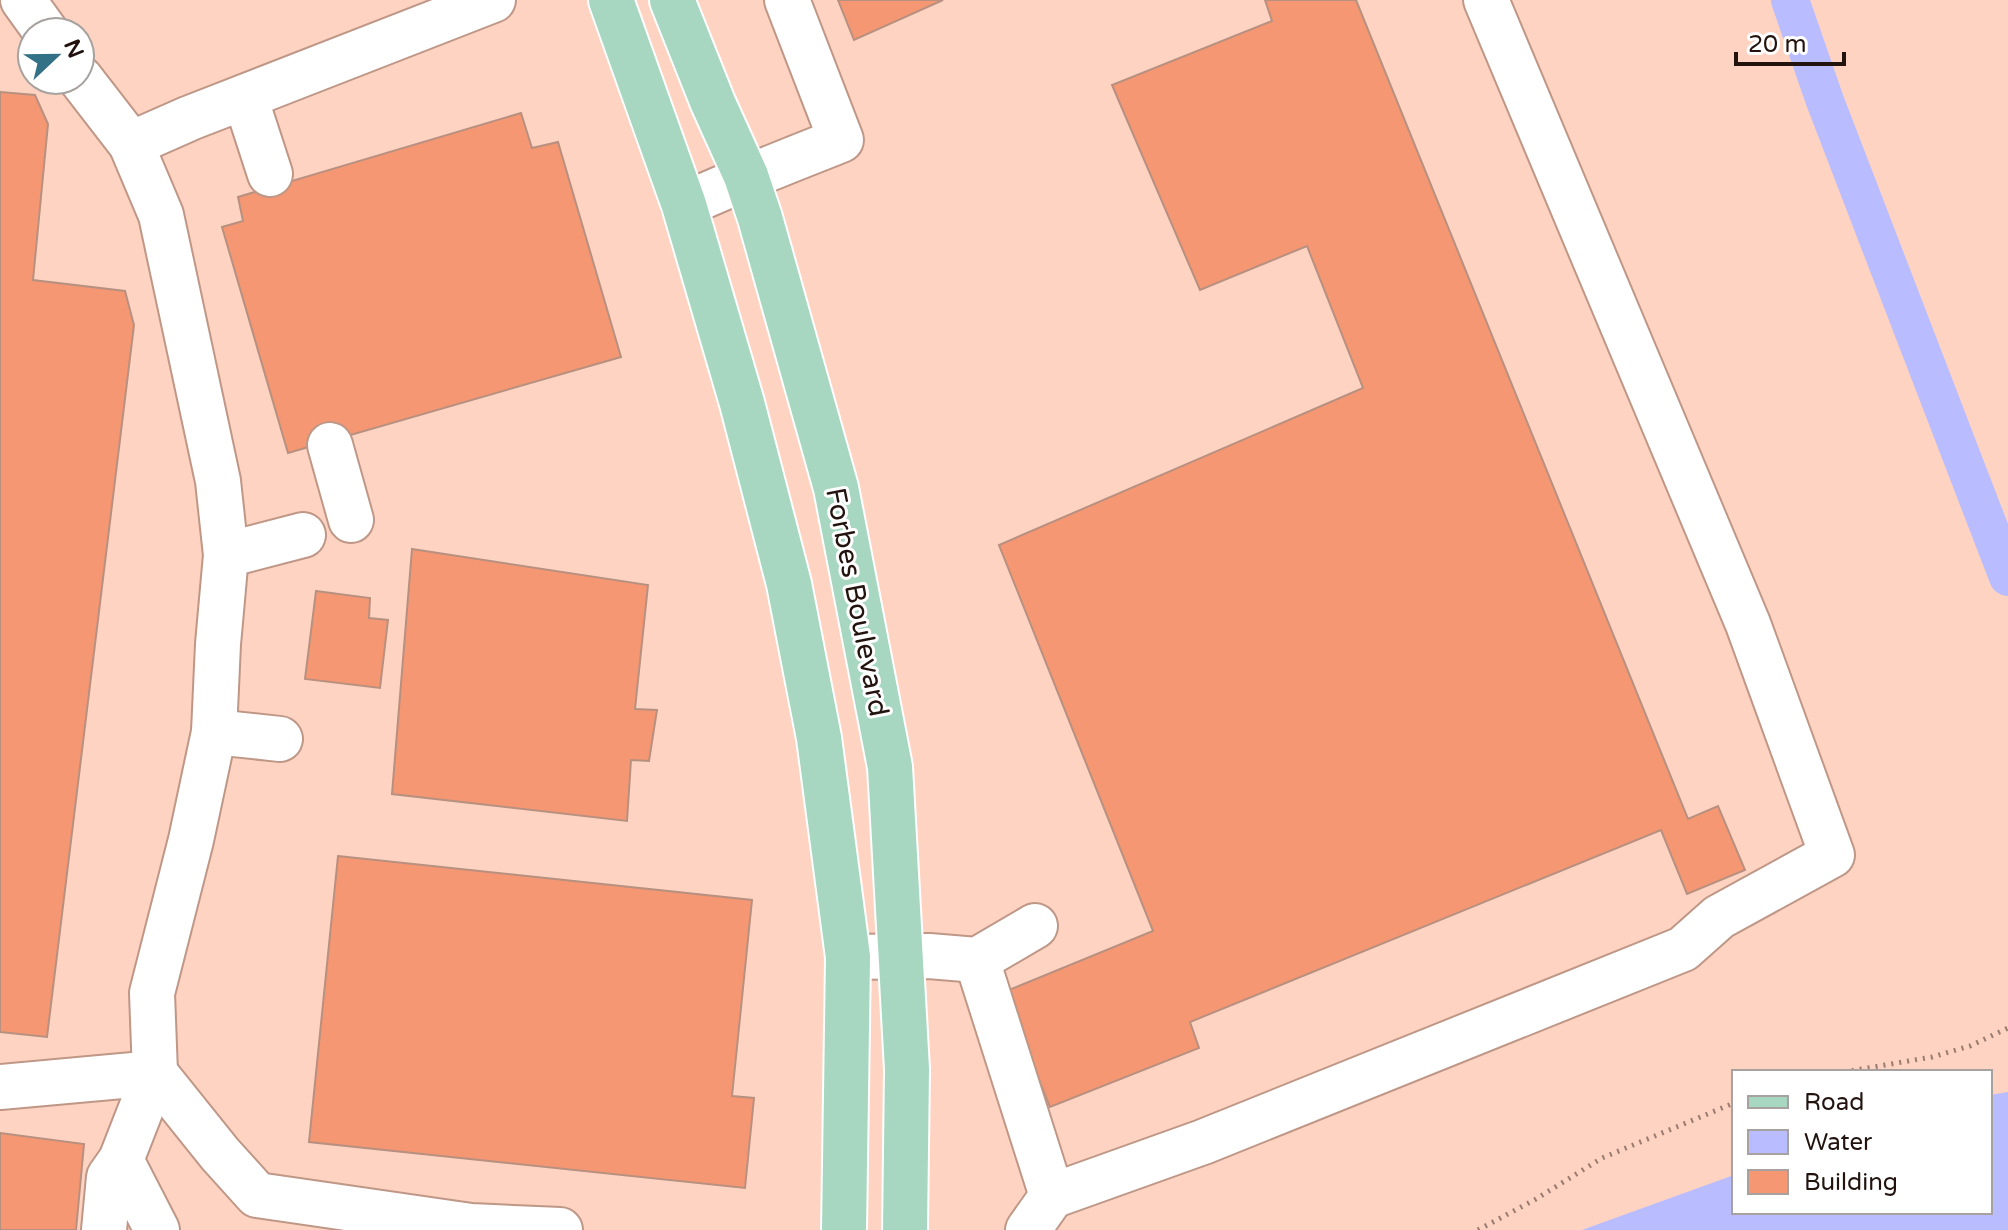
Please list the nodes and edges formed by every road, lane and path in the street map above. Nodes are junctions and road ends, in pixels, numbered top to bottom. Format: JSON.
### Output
{"nodes":[{"id":1,"x":493,"y":0,"type":"edge"},
{"id":2,"x":611,"y":0,"type":"edge"},
{"id":3,"x":672,"y":0,"type":"edge"},
{"id":4,"x":787,"y":0,"type":"edge"},
{"id":5,"x":1486,"y":0,"type":"edge"},
{"id":6,"x":94,"y":96,"type":"edge"},
{"id":7,"x":245,"y":97,"type":"junction"},
{"id":8,"x":131,"y":144,"type":"junction"},
{"id":9,"x":270,"y":174,"type":"dead end"},
{"id":10,"x":746,"y":176,"type":"junction"},
{"id":11,"x":684,"y":205,"type":"junction"},
{"id":12,"x":330,"y":445,"type":"dead end"},
{"id":13,"x":351,"y":520,"type":"dead end"},
{"id":14,"x":303,"y":535,"type":"dead end"},
{"id":15,"x":226,"y":555,"type":"junction"},
{"id":16,"x":214,"y":732,"type":"junction"},
{"id":17,"x":280,"y":739,"type":"dead end"},
{"id":18,"x":1035,"y":926,"type":"dead end"},
{"id":19,"x":901,"y":955,"type":"junction"},
{"id":20,"x":848,"y":957,"type":"junction"},
{"id":21,"x":977,"y":960,"type":"junction"},
{"id":22,"x":2008,"y":1028,"type":"edge"},
{"id":23,"x":1854,"y":1070,"type":"edge"},
{"id":24,"x":155,"y":1073,"type":"junction"},
{"id":25,"x":0,"y":1087,"type":"edge"},
{"id":26,"x":1732,"y":1104,"type":"edge"},
{"id":27,"x":121,"y":1160,"type":"junction"},
{"id":28,"x":254,"y":1212,"type":"edge"},
{"id":29,"x":1040,"y":1213,"type":"edge"},
{"id":30,"x":104,"y":1230,"type":"edge"},
{"id":31,"x":157,"y":1230,"type":"edge"},
{"id":32,"x":560,"y":1230,"type":"edge"},
{"id":33,"x":844,"y":1230,"type":"edge"},
{"id":34,"x":905,"y":1230,"type":"edge"},
{"id":35,"x":1478,"y":1230,"type":"edge"}],
"edges":[{"from":1,"to":7,"type":"street"},
{"from":2,"to":11,"type":"main road"},
{"from":3,"to":10,"type":"main road","name":"Forbes Boulevard"},
{"from":4,"to":10,"type":"street"},
{"from":5,"to":29,"type":"street"},
{"from":6,"to":8,"type":"street"},
{"from":7,"to":8,"type":"street"},
{"from":7,"to":9,"type":"street"},
{"from":8,"to":15,"type":"street"},
{"from":10,"to":11,"type":"street"},
{"from":10,"to":19,"type":"main road","name":"Forbes Boulevard"},
{"from":11,"to":20,"type":"main road"},
{"from":12,"to":13,"type":"street"},
{"from":14,"to":15,"type":"street"},
{"from":15,"to":16,"type":"street"},
{"from":16,"to":17,"type":"street"},
{"from":16,"to":24,"type":"street"},
{"from":18,"to":21,"type":"street"},
{"from":19,"to":20,"type":"street"},
{"from":19,"to":21,"type":"street"},
{"from":19,"to":34,"type":"main road","name":"Forbes Boulevard"},
{"from":20,"to":33,"type":"main road"},
{"from":21,"to":29,"type":"street"},
{"from":22,"to":23,"type":"path"},
{"from":24,"to":25,"type":"street"},
{"from":24,"to":27,"type":"street"},
{"from":24,"to":28,"type":"street"},
{"from":26,"to":35,"type":"path"},
{"from":27,"to":30,"type":"street"},
{"from":27,"to":31,"type":"street"},
{"from":28,"to":32,"type":"street"}]}
